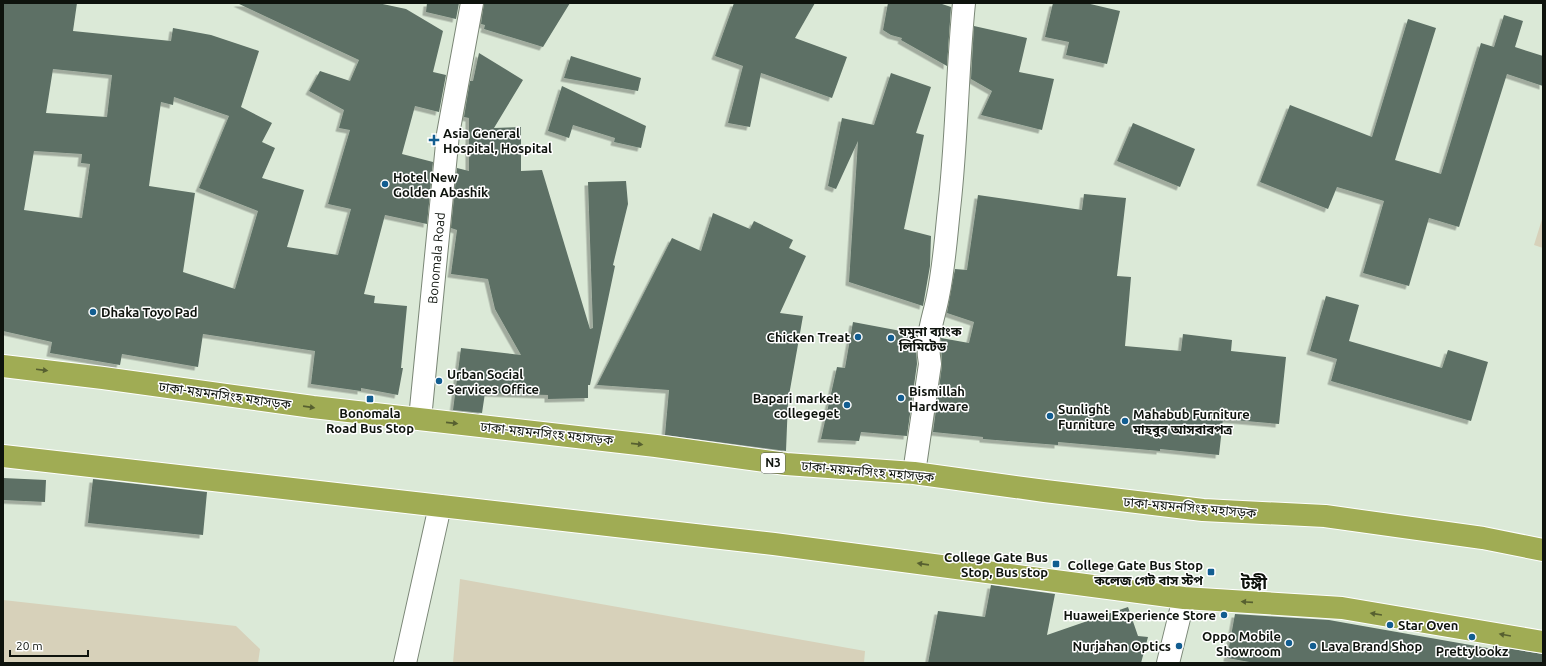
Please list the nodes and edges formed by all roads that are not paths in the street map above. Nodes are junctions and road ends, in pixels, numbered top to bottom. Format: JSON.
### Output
{"nodes":[{"id":1,"x":472,"y":3,"type":"edge"},
{"id":2,"x":964,"y":3,"type":"edge"},
{"id":3,"x":3,"y":366,"type":"edge"},
{"id":4,"x":420,"y":419,"type":"junction"},
{"id":5,"x":3,"y":456,"type":"edge"},
{"id":6,"x":914,"y":473,"type":"junction"},
{"id":7,"x":440,"y":506,"type":"junction"},
{"id":8,"x":1543,"y":550,"type":"edge"},
{"id":9,"x":1184,"y":598,"type":"junction"},
{"id":10,"x":1543,"y":642,"type":"edge"},
{"id":11,"x":405,"y":663,"type":"edge"},
{"id":12,"x":1168,"y":663,"type":"edge"}],
"edges":[{"from":1,"to":4,"type":"street","name":"Bonomala Road"},
{"from":2,"to":6,"type":"street"},
{"from":3,"to":4,"type":"highway","name":"ঢাকা-ময়মনসিংহ মহাসড়ক","number":"N3","one_way":true},
{"from":4,"to":6,"type":"highway","name":"ঢাকা-ময়মনসিংহ মহাসড়ক","number":"N3","one_way":true},
{"from":5,"to":7,"type":"highway"},
{"from":6,"to":8,"type":"highway","name":"ঢাকা-ময়মনসিংহ মহাসড়ক","number":"N3"},
{"from":9,"to":7,"type":"highway","one_way":true},
{"from":7,"to":11,"type":"street"},
{"from":10,"to":9,"type":"highway","one_way":true},
{"from":9,"to":12,"type":"street"}]}
